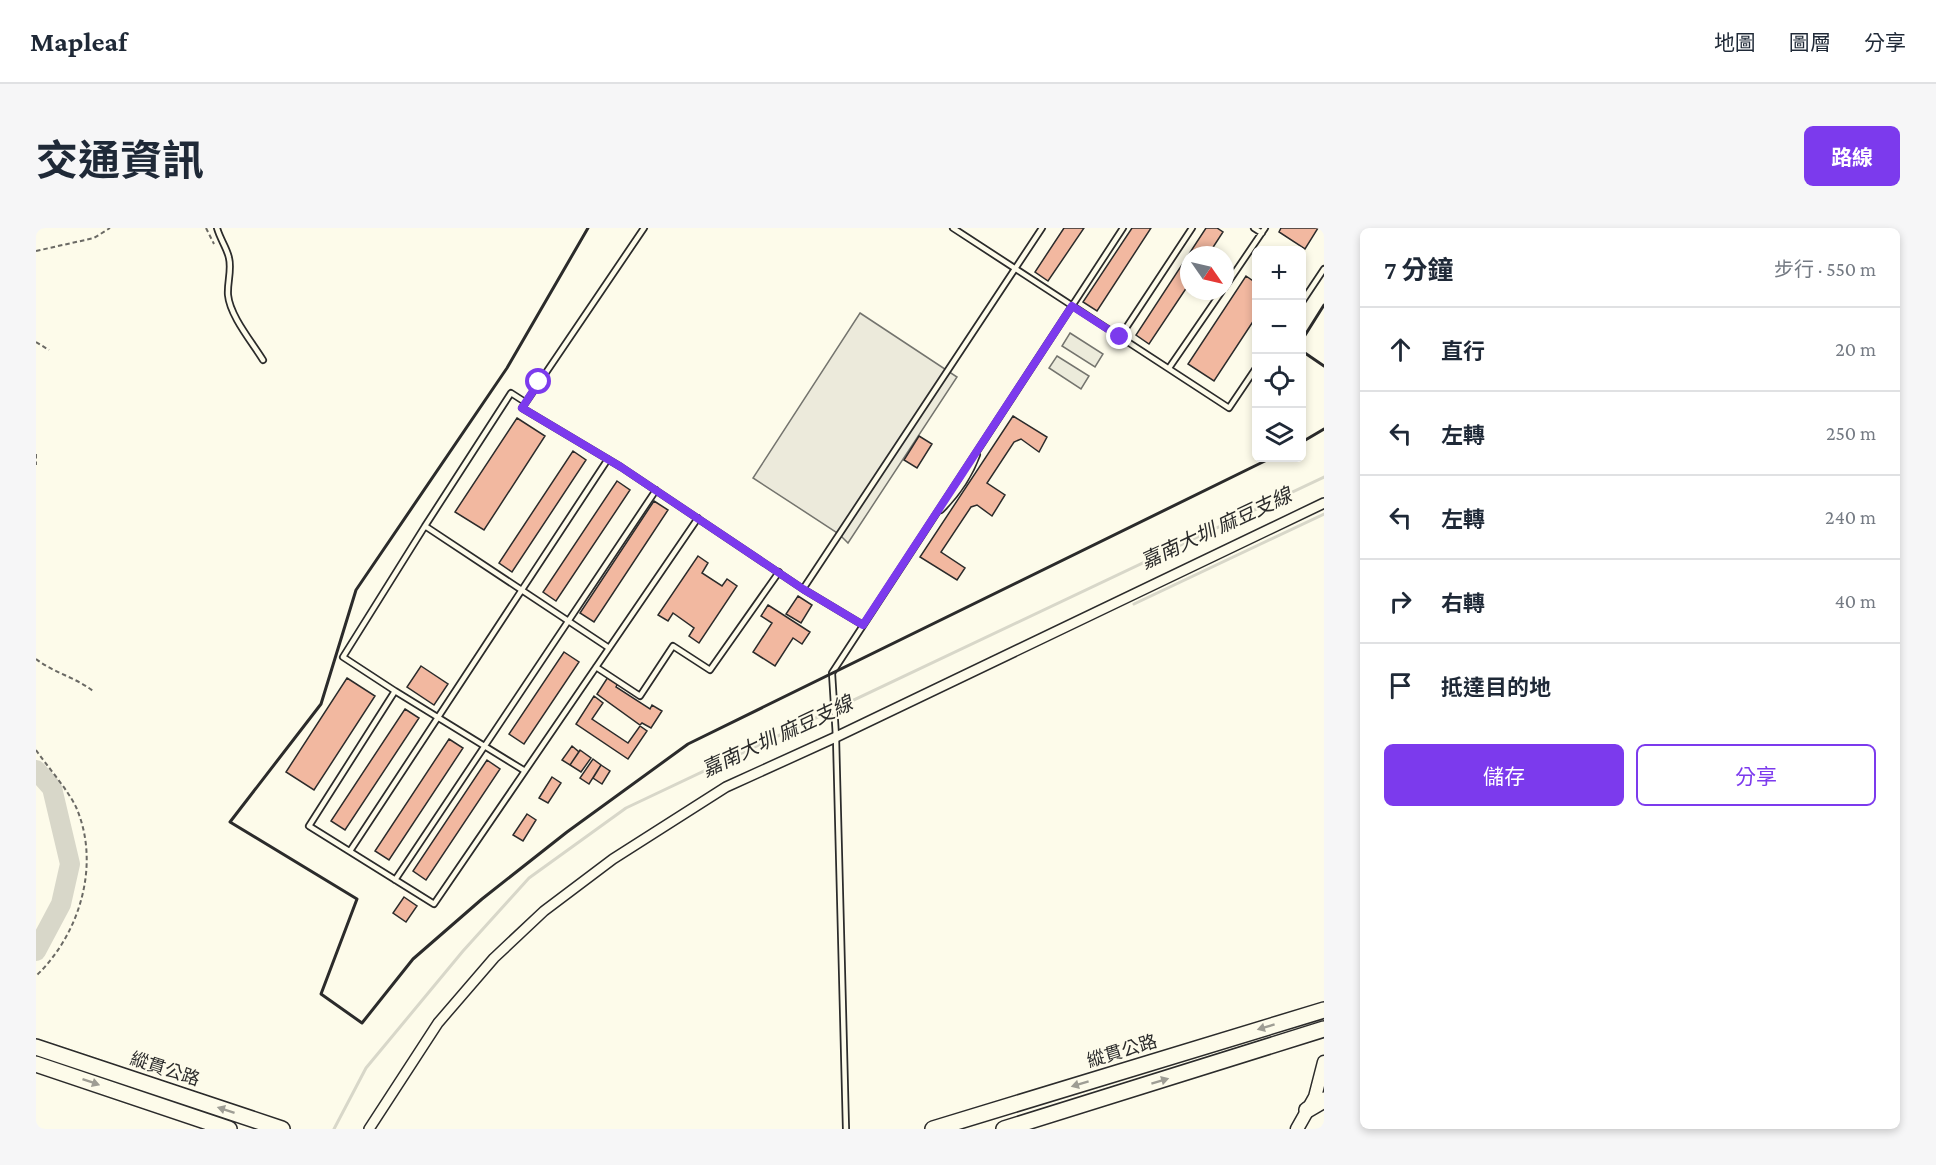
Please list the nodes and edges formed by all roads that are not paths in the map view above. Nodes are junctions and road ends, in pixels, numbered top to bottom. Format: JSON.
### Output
{"nodes":[{"id":1,"x":217,"y":228,"type":"edge"},
{"id":2,"x":644,"y":228,"type":"edge"},
{"id":3,"x":953,"y":228,"type":"edge"},
{"id":4,"x":1042,"y":228,"type":"edge"},
{"id":5,"x":1123,"y":228,"type":"edge"},
{"id":6,"x":1192,"y":228,"type":"edge"},
{"id":7,"x":1254,"y":228,"type":"edge"},
{"id":8,"x":1264,"y":231,"type":"edge"},
{"id":9,"x":1016,"y":268,"type":"junction"},
{"id":10,"x":1324,"y":269,"type":"edge"},
{"id":11,"x":1234,"y":274,"type":"edge"},
{"id":12,"x":1216,"y":300,"type":"edge"},
{"id":13,"x":1303,"y":300,"type":"edge"},
{"id":14,"x":1072,"y":306,"type":"junction"},
{"id":15,"x":1120,"y":337,"type":"junction"},
{"id":16,"x":263,"y":360,"type":"dead end"},
{"id":17,"x":1169,"y":368,"type":"junction"},
{"id":18,"x":1252,"y":375,"type":"edge"},
{"id":19,"x":525,"y":402,"type":"junction"},
{"id":20,"x":608,"y":459,"type":"junction"},
{"id":21,"x":656,"y":490,"type":"junction"},
{"id":22,"x":1324,"y":503,"type":"edge"},
{"id":23,"x":698,"y":518,"type":"junction"},
{"id":24,"x":425,"y":526,"type":"junction"},
{"id":25,"x":779,"y":572,"type":"junction"},
{"id":26,"x":803,"y":589,"type":"junction"},
{"id":27,"x":521,"y":590,"type":"junction"},
{"id":28,"x":567,"y":621,"type":"junction"},
{"id":29,"x":863,"y":625,"type":"junction"},
{"id":30,"x":609,"y":648,"type":"junction"},
{"id":31,"x":596,"y":667,"type":"junction"},
{"id":32,"x":395,"y":691,"type":"junction"},
{"id":33,"x":438,"y":718,"type":"junction"},
{"id":34,"x":836,"y":737,"type":"junction"},
{"id":35,"x":484,"y":746,"type":"junction"},
{"id":36,"x":525,"y":771,"type":"junction"},
{"id":37,"x":350,"y":851,"type":"junction"},
{"id":38,"x":395,"y":880,"type":"junction"},
{"id":39,"x":1323,"y":1012,"type":"edge"},
{"id":40,"x":1324,"y":1029,"type":"edge"},
{"id":41,"x":36,"y":1047,"type":"edge"},
{"id":42,"x":1324,"y":1062,"type":"edge"},
{"id":43,"x":36,"y":1064,"type":"edge"},
{"id":44,"x":1324,"y":1100,"type":"edge"},
{"id":45,"x":1308,"y":1110,"type":"junction"},
{"id":46,"x":229,"y":1129,"type":"edge"},
{"id":47,"x":282,"y":1129,"type":"edge"},
{"id":48,"x":369,"y":1129,"type":"edge"},
{"id":49,"x":846,"y":1129,"type":"edge"},
{"id":50,"x":933,"y":1129,"type":"edge"},
{"id":51,"x":1004,"y":1129,"type":"edge"},
{"id":52,"x":1297,"y":1129,"type":"edge"}],
"edges":[{"from":1,"to":16,"type":"lane"},
{"from":2,"to":19,"type":"lane"},
{"from":3,"to":9,"type":"lane"},
{"from":4,"to":9,"type":"lane"},
{"from":5,"to":14,"type":"lane"},
{"from":6,"to":15,"type":"lane"},
{"from":7,"to":8,"type":"lane"},
{"from":8,"to":11,"type":"lane"},
{"from":9,"to":14,"type":"lane"},
{"from":9,"to":26,"type":"lane"},
{"from":10,"to":13,"type":"lane"},
{"from":12,"to":17,"type":"lane"},
{"from":14,"to":15,"type":"lane"},
{"from":14,"to":29,"type":"lane"},
{"from":15,"to":17,"type":"lane"},
{"from":17,"to":18,"type":"lane"},
{"from":19,"to":20,"type":"lane"},
{"from":19,"to":24,"type":"lane"},
{"from":20,"to":21,"type":"lane"},
{"from":20,"to":27,"type":"lane"},
{"from":21,"to":23,"type":"lane"},
{"from":21,"to":28,"type":"lane"},
{"from":22,"to":34,"type":"street"},
{"from":23,"to":25,"type":"lane"},
{"from":23,"to":30,"type":"lane"},
{"from":24,"to":27,"type":"lane"},
{"from":24,"to":32,"type":"lane"},
{"from":25,"to":26,"type":"lane"},
{"from":25,"to":31,"type":"lane"},
{"from":26,"to":29,"type":"lane"},
{"from":27,"to":28,"type":"lane"},
{"from":27,"to":33,"type":"lane"},
{"from":28,"to":30,"type":"lane"},
{"from":28,"to":35,"type":"lane"},
{"from":29,"to":34,"type":"lane"},
{"from":30,"to":31,"type":"lane"},
{"from":31,"to":36,"type":"lane"},
{"from":32,"to":33,"type":"lane"},
{"from":32,"to":37,"type":"lane"},
{"from":33,"to":35,"type":"lane"},
{"from":33,"to":37,"type":"lane"},
{"from":34,"to":48,"type":"street"},
{"from":34,"to":49,"type":"lane"},
{"from":35,"to":36,"type":"lane"},
{"from":35,"to":38,"type":"lane"},
{"from":36,"to":38,"type":"lane"},
{"from":37,"to":38,"type":"lane"},
{"from":39,"to":50,"type":"main road","name":"縱貫公路","one_way":true},
{"from":51,"to":40,"type":"main road","one_way":true},
{"from":47,"to":41,"type":"main road","name":"縱貫公路","one_way":true},
{"from":42,"to":45,"type":"street"},
{"from":43,"to":46,"type":"main road","name":"縱貫公路","one_way":true},
{"from":44,"to":45,"type":"main road"},
{"from":45,"to":52,"type":"street"}]}
